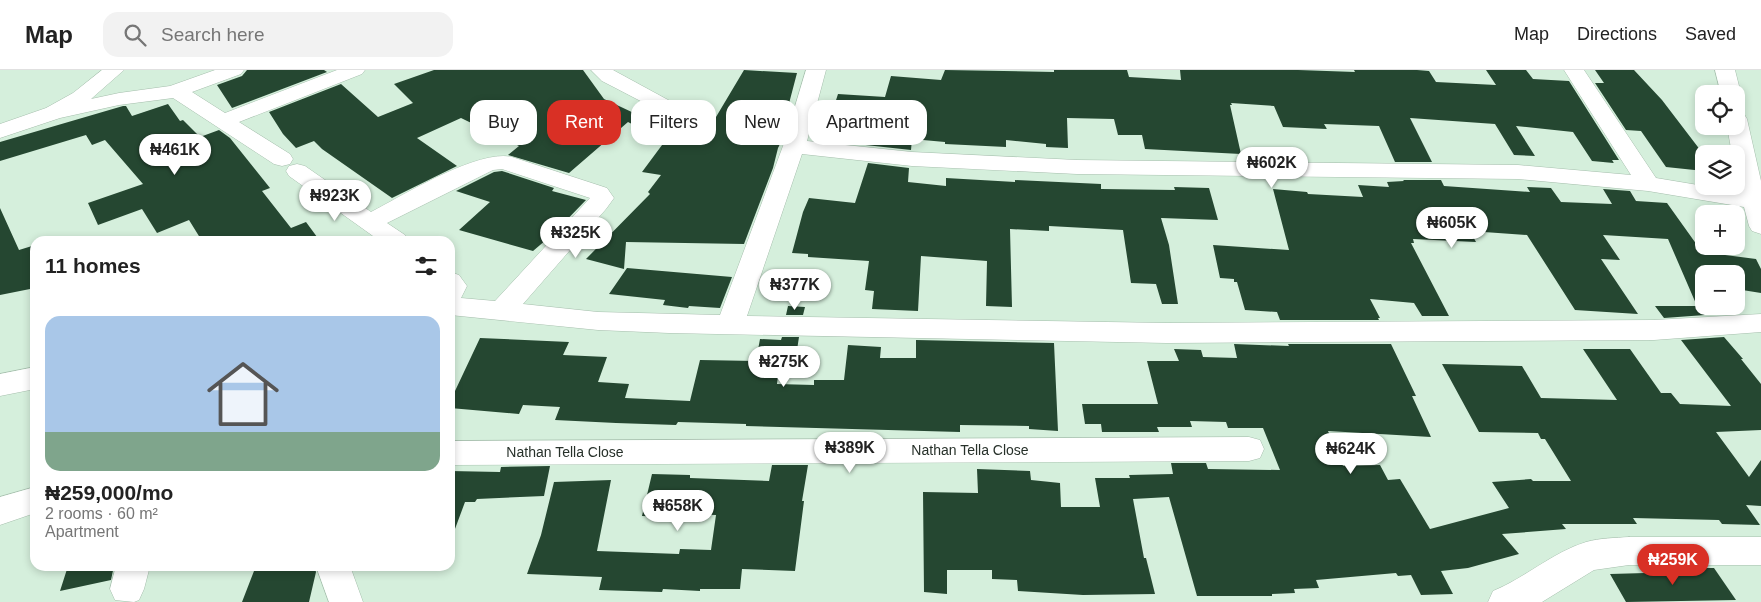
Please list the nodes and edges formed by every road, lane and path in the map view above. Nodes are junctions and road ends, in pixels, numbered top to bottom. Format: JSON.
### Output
{"nodes":[{"id":1,"x":114,"y":70,"type":"edge"},
{"id":2,"x":234,"y":70,"type":"edge"},
{"id":3,"x":355,"y":70,"type":"edge"},
{"id":4,"x":816,"y":70,"type":"edge"},
{"id":5,"x":1574,"y":70,"type":"edge"},
{"id":6,"x":1725,"y":70,"type":"edge"},
{"id":7,"x":612,"y":72,"type":"edge"},
{"id":8,"x":1728,"y":85,"type":"edge"},
{"id":9,"x":173,"y":92,"type":"junction"},
{"id":10,"x":655,"y":100,"type":"edge"},
{"id":11,"x":54,"y":113,"type":"junction"},
{"id":12,"x":222,"y":121,"type":"junction"},
{"id":13,"x":0,"y":131,"type":"edge"},
{"id":14,"x":1739,"y":135,"type":"edge"},
{"id":15,"x":794,"y":146,"type":"junction"},
{"id":16,"x":1648,"y":184,"type":"junction"},
{"id":17,"x":1754,"y":202,"type":"junction"},
{"id":18,"x":369,"y":223,"type":"junction"},
{"id":19,"x":1761,"y":226,"type":"edge"},
{"id":20,"x":388,"y":236,"type":"edge"},
{"id":21,"x":455,"y":307,"type":"edge"},
{"id":22,"x":501,"y":312,"type":"junction"},
{"id":23,"x":1761,"y":322,"type":"edge"},
{"id":24,"x":730,"y":326,"type":"junction"},
{"id":25,"x":30,"y":379,"type":"edge"},
{"id":26,"x":0,"y":385,"type":"edge"},
{"id":27,"x":1249,"y":449,"type":"dead end"},
{"id":28,"x":455,"y":453,"type":"edge"},
{"id":29,"x":30,"y":502,"type":"edge"},
{"id":30,"x":0,"y":511,"type":"edge"},
{"id":31,"x":1761,"y":551,"type":"edge"},
{"id":32,"x":335,"y":571,"type":"edge"},
{"id":33,"x":346,"y":602,"type":"edge"},
{"id":34,"x":1505,"y":602,"type":"edge"}],
"edges":[{"from":1,"to":11,"type":"street"},
{"from":2,"to":9,"type":"street"},
{"from":3,"to":12,"type":"street"},
{"from":4,"to":15,"type":"street"},
{"from":5,"to":16,"type":"street"},
{"from":6,"to":8,"type":"street"},
{"from":7,"to":10,"type":"street"},
{"from":9,"to":11,"type":"street"},
{"from":9,"to":12,"type":"street"},
{"from":11,"to":13,"type":"street"},
{"from":12,"to":18,"type":"street"},
{"from":14,"to":17,"type":"street"},
{"from":15,"to":16,"type":"street"},
{"from":15,"to":24,"type":"street"},
{"from":16,"to":17,"type":"street"},
{"from":17,"to":19,"type":"street"},
{"from":18,"to":20,"type":"street"},
{"from":18,"to":22,"type":"street"},
{"from":21,"to":22,"type":"street"},
{"from":22,"to":24,"type":"street"},
{"from":23,"to":24,"type":"street"},
{"from":25,"to":26,"type":"street"},
{"from":27,"to":28,"type":"street","name":"Nathan Tella Close"},
{"from":29,"to":30,"type":"street"},
{"from":31,"to":34,"type":"street"},
{"from":32,"to":33,"type":"street"}]}
